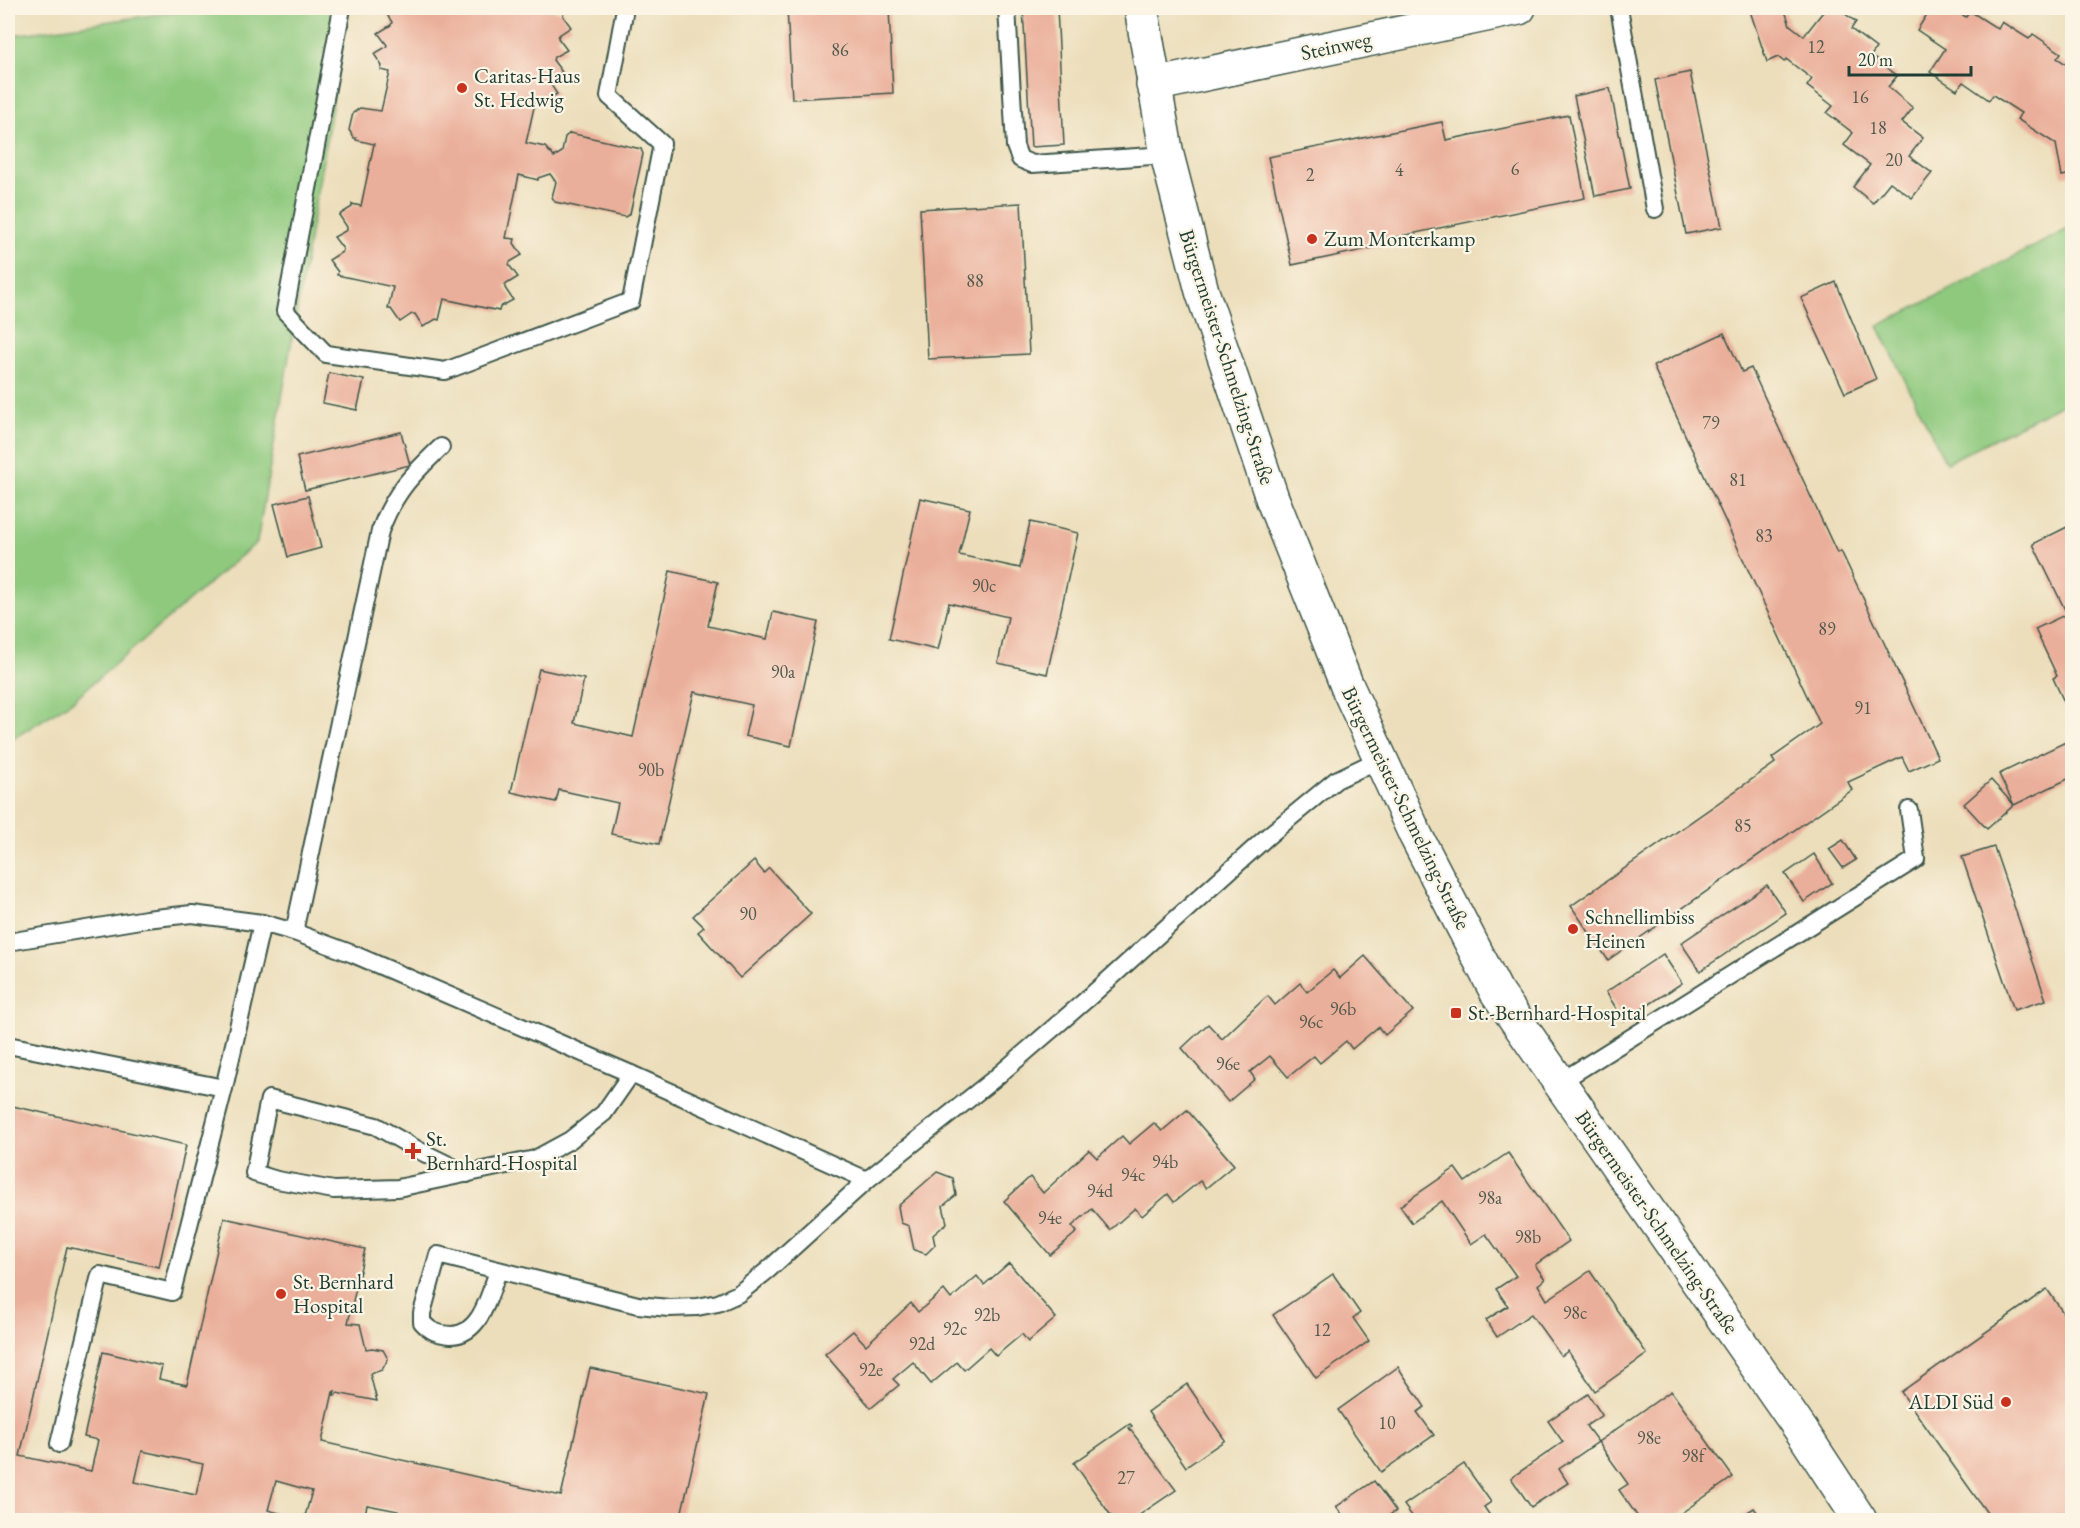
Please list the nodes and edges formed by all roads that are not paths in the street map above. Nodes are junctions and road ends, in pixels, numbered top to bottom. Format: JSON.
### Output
{"nodes":[{"id":1,"x":342,"y":8,"type":"edge"},
{"id":2,"x":625,"y":8,"type":"edge"},
{"id":3,"x":1007,"y":8,"type":"edge"},
{"id":4,"x":1141,"y":8,"type":"edge"},
{"id":5,"x":1519,"y":8,"type":"edge"},
{"id":6,"x":1619,"y":8,"type":"edge"},
{"id":7,"x":1153,"y":85,"type":"junction"},
{"id":8,"x":1167,"y":155,"type":"junction"},
{"id":9,"x":1655,"y":209,"type":"dead end"},
{"id":10,"x":441,"y":447,"type":"dead end"},
{"id":11,"x":1380,"y":759,"type":"junction"},
{"id":12,"x":1909,"y":810,"type":"dead end"},
{"id":13,"x":262,"y":923,"type":"junction"},
{"id":14,"x":294,"y":932,"type":"junction"},
{"id":15,"x":8,"y":942,"type":"edge"},
{"id":16,"x":8,"y":1045,"type":"edge"},
{"id":17,"x":631,"y":1074,"type":"junction"},
{"id":18,"x":1560,"y":1082,"type":"junction"},
{"id":19,"x":224,"y":1088,"type":"junction"},
{"id":20,"x":466,"y":1174,"type":"junction"},
{"id":21,"x":867,"y":1180,"type":"junction"},
{"id":22,"x":498,"y":1271,"type":"junction"},
{"id":23,"x":59,"y":1444,"type":"dead end"},
{"id":24,"x":1860,"y":1521,"type":"edge"}],
"edges":[{"from":1,"to":2,"type":"lane"},
{"from":3,"to":8,"type":"lane"},
{"from":4,"to":7,"type":"street","name":"Bürgermeister-Schmelzing-Straße"},
{"from":5,"to":7,"type":"street","name":"Steinweg"},
{"from":6,"to":9,"type":"lane"},
{"from":7,"to":8,"type":"street","name":"Bürgermeister-Schmelzing-Straße"},
{"from":8,"to":11,"type":"street","name":"Bürgermeister-Schmelzing-Straße"},
{"from":10,"to":14,"type":"lane"},
{"from":11,"to":18,"type":"street","name":"Bürgermeister-Schmelzing-Straße"},
{"from":11,"to":21,"type":"lane"},
{"from":12,"to":18,"type":"lane"},
{"from":13,"to":14,"type":"lane"},
{"from":13,"to":15,"type":"lane"},
{"from":13,"to":19,"type":"lane"},
{"from":14,"to":17,"type":"lane"},
{"from":16,"to":19,"type":"lane"},
{"from":17,"to":20,"type":"lane"},
{"from":17,"to":21,"type":"lane"},
{"from":18,"to":24,"type":"street","name":"Bürgermeister-Schmelzing-Straße"},
{"from":19,"to":23,"type":"lane"},
{"from":20,"to":20,"type":"lane"},
{"from":21,"to":22,"type":"lane"},
{"from":22,"to":22,"type":"lane"}]}
